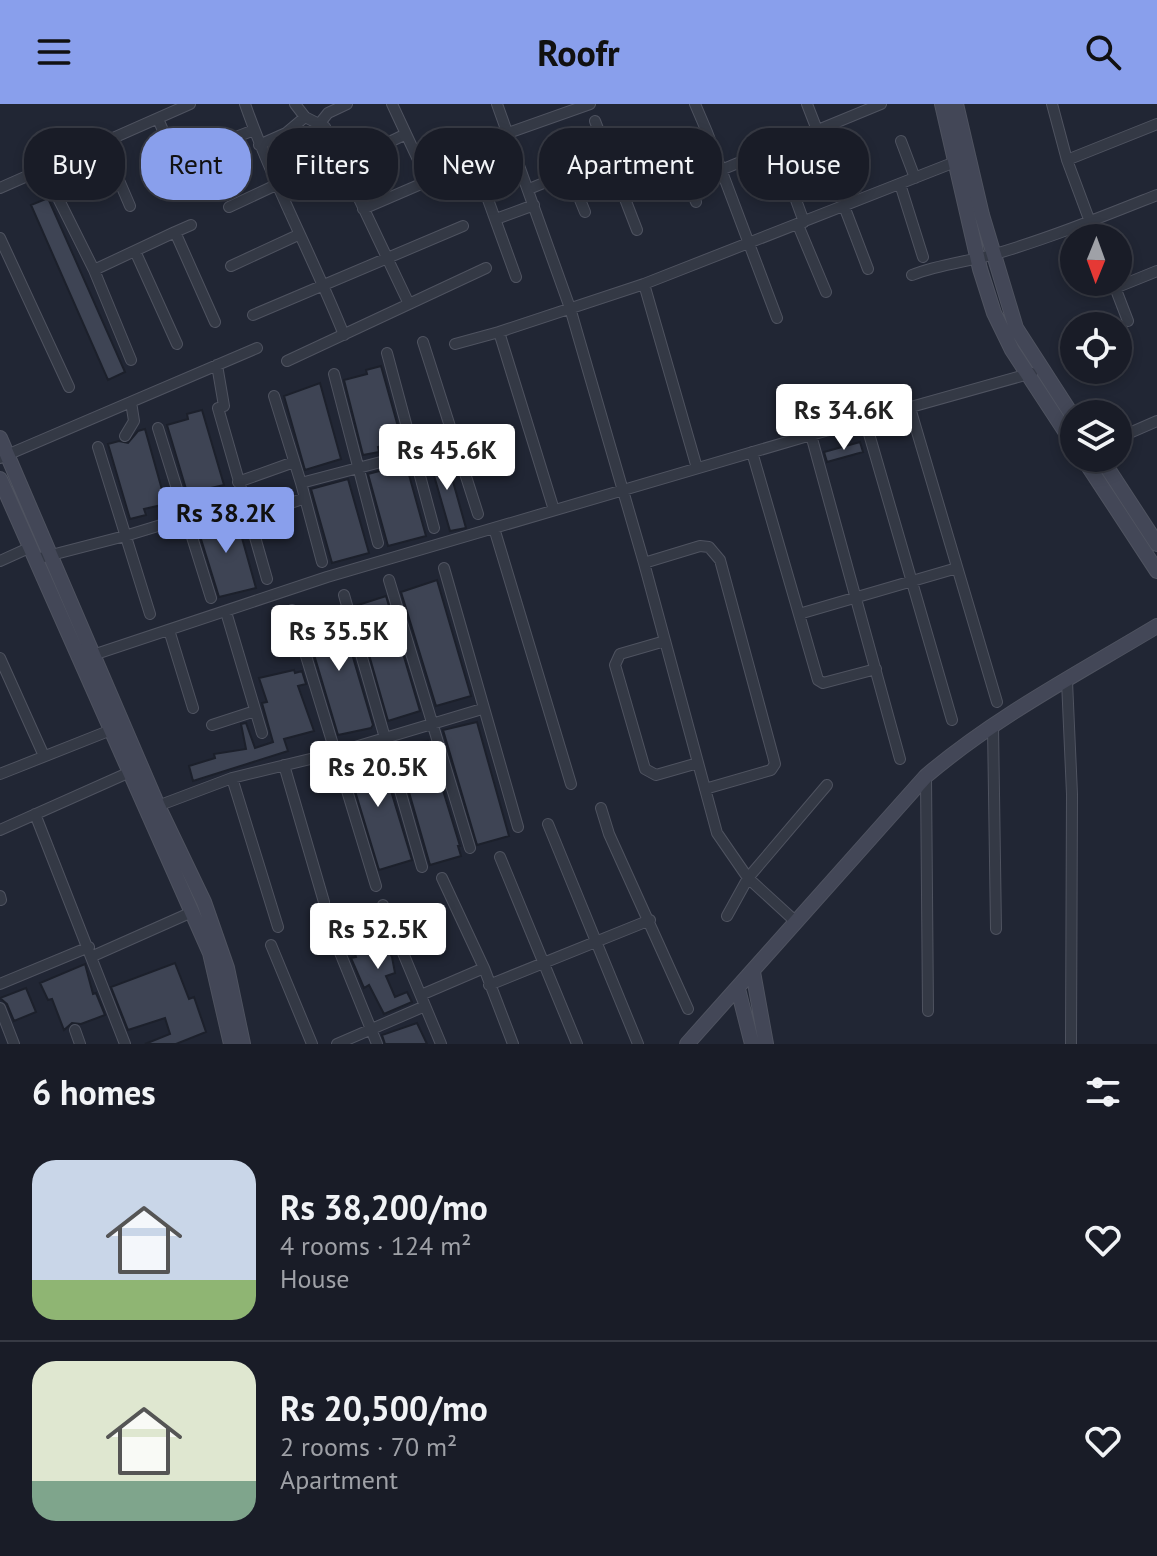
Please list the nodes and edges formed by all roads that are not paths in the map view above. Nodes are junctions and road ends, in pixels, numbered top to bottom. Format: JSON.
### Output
{"nodes":[{"id":1,"x":190,"y":104,"type":"edge"},
{"id":2,"x":245,"y":104,"type":"edge"},
{"id":3,"x":295,"y":104,"type":"edge"},
{"id":4,"x":392,"y":104,"type":"edge"},
{"id":5,"x":497,"y":104,"type":"edge"},
{"id":6,"x":590,"y":104,"type":"edge"},
{"id":7,"x":695,"y":104,"type":"edge"},
{"id":8,"x":807,"y":104,"type":"edge"},
{"id":9,"x":942,"y":104,"type":"edge"},
{"id":10,"x":956,"y":104,"type":"edge"},
{"id":11,"x":1053,"y":104,"type":"edge"},
{"id":12,"x":344,"y":105,"type":"edge"},
{"id":13,"x":876,"y":105,"type":"edge"},
{"id":14,"x":305,"y":117,"type":"junction"},
{"id":15,"x":158,"y":119,"type":"junction"},
{"id":16,"x":595,"y":121,"type":"dead end"},
{"id":17,"x":320,"y":123,"type":"junction"},
{"id":18,"x":1157,"y":124,"type":"edge"},
{"id":19,"x":162,"y":128,"type":"edge"},
{"id":20,"x":325,"y":128,"type":"edge"},
{"id":21,"x":506,"y":128,"type":"edge"},
{"id":22,"x":522,"y":128,"type":"edge"},
{"id":23,"x":598,"y":128,"type":"edge"},
{"id":24,"x":705,"y":128,"type":"edge"},
{"id":25,"x":815,"y":128,"type":"edge"},
{"id":26,"x":821,"y":128,"type":"edge"},
{"id":27,"x":254,"y":130,"type":"junction"},
{"id":28,"x":251,"y":131,"type":"edge"},
{"id":29,"x":125,"y":133,"type":"edge"},
{"id":30,"x":406,"y":134,"type":"junction"},
{"id":31,"x":398,"y":138,"type":"edge"},
{"id":32,"x":901,"y":141,"type":"dead end"},
{"id":33,"x":259,"y":145,"type":"junction"},
{"id":34,"x":414,"y":151,"type":"edge"},
{"id":35,"x":1067,"y":160,"type":"junction"},
{"id":36,"x":955,"y":162,"type":"junction"},
{"id":37,"x":267,"y":164,"type":"edge"},
{"id":38,"x":722,"y":172,"type":"edge"},
{"id":39,"x":523,"y":173,"type":"edge"},
{"id":40,"x":24,"y":178,"type":"edge"},
{"id":41,"x":915,"y":178,"type":"junction"},
{"id":42,"x":900,"y":184,"type":"junction"},
{"id":43,"x":539,"y":185,"type":"edge"},
{"id":44,"x":414,"y":187,"type":"edge"},
{"id":45,"x":0,"y":188,"type":"edge"},
{"id":46,"x":267,"y":189,"type":"edge"},
{"id":47,"x":529,"y":189,"type":"junction"},
{"id":48,"x":125,"y":194,"type":"edge"},
{"id":49,"x":1157,"y":195,"type":"edge"},
{"id":50,"x":59,"y":200,"type":"edge"},
{"id":51,"x":283,"y":200,"type":"edge"},
{"id":52,"x":359,"y":200,"type":"edge"},
{"id":53,"x":489,"y":200,"type":"edge"},
{"id":54,"x":580,"y":200,"type":"edge"},
{"id":55,"x":626,"y":200,"type":"edge"},
{"id":56,"x":794,"y":200,"type":"edge"},
{"id":57,"x":844,"y":200,"type":"edge"},
{"id":58,"x":845,"y":204,"type":"junction"},
{"id":59,"x":534,"y":205,"type":"junction"},
{"id":60,"x":130,"y":206,"type":"dead end"},
{"id":61,"x":229,"y":207,"type":"dead end"},
{"id":62,"x":363,"y":209,"type":"junction"},
{"id":63,"x":585,"y":212,"type":"dead end"},
{"id":64,"x":496,"y":219,"type":"junction"},
{"id":65,"x":1089,"y":222,"type":"junction"},
{"id":66,"x":801,"y":223,"type":"junction"},
{"id":67,"x":191,"y":225,"type":"dead end"},
{"id":68,"x":463,"y":226,"type":"dead end"},
{"id":69,"x":637,"y":230,"type":"dead end"},
{"id":70,"x":175,"y":232,"type":"junction"},
{"id":71,"x":298,"y":235,"type":"junction"},
{"id":72,"x":0,"y":238,"type":"edge"},
{"id":73,"x":750,"y":242,"type":"junction"},
{"id":74,"x":135,"y":251,"type":"junction"},
{"id":75,"x":985,"y":256,"type":"junction"},
{"id":76,"x":923,"y":257,"type":"dead end"},
{"id":77,"x":386,"y":259,"type":"junction"},
{"id":78,"x":231,"y":266,"type":"dead end"},
{"id":79,"x":486,"y":268,"type":"dead end"},
{"id":80,"x":868,"y":269,"type":"dead end"},
{"id":81,"x":94,"y":270,"type":"junction"},
{"id":82,"x":1157,"y":271,"type":"edge"},
{"id":83,"x":912,"y":275,"type":"dead end"},
{"id":84,"x":516,"y":277,"type":"dead end"},
{"id":85,"x":1132,"y":279,"type":"edge"},
{"id":86,"x":324,"y":284,"type":"junction"},
{"id":87,"x":644,"y":284,"type":"junction"},
{"id":88,"x":826,"y":292,"type":"dead end"},
{"id":89,"x":409,"y":304,"type":"junction"},
{"id":90,"x":570,"y":308,"type":"junction"},
{"id":91,"x":253,"y":315,"type":"dead end"},
{"id":92,"x":777,"y":318,"type":"dead end"},
{"id":93,"x":215,"y":322,"type":"dead end"},
{"id":94,"x":499,"y":332,"type":"junction"},
{"id":95,"x":344,"y":335,"type":"junction"},
{"id":96,"x":423,"y":342,"type":"dead end"},
{"id":97,"x":177,"y":344,"type":"dead end"},
{"id":98,"x":455,"y":344,"type":"dead end"},
{"id":99,"x":257,"y":348,"type":"dead end"},
{"id":100,"x":387,"y":353,"type":"dead end"},
{"id":101,"x":131,"y":360,"type":"dead end"},
{"id":102,"x":287,"y":361,"type":"dead end"},
{"id":103,"x":217,"y":365,"type":"junction"},
{"id":104,"x":1035,"y":372,"type":"junction"},
{"id":105,"x":334,"y":374,"type":"dead end"},
{"id":106,"x":69,"y":387,"type":"dead end"},
{"id":107,"x":274,"y":396,"type":"dead end"},
{"id":108,"x":1060,"y":401,"type":"edge"},
{"id":109,"x":131,"y":402,"type":"junction"},
{"id":110,"x":910,"y":408,"type":"junction"},
{"id":111,"x":1060,"y":419,"type":"edge"},
{"id":112,"x":865,"y":420,"type":"junction"},
{"id":113,"x":1157,"y":421,"type":"edge"},
{"id":114,"x":158,"y":428,"type":"dead end"},
{"id":115,"x":1132,"y":432,"type":"edge"},
{"id":116,"x":811,"y":435,"type":"junction"},
{"id":117,"x":125,"y":436,"type":"dead end"},
{"id":118,"x":0,"y":438,"type":"edge"},
{"id":119,"x":457,"y":442,"type":"junction"},
{"id":120,"x":98,"y":447,"type":"dead end"},
{"id":121,"x":752,"y":452,"type":"junction"},
{"id":122,"x":415,"y":453,"type":"junction"},
{"id":123,"x":4,"y":456,"type":"edge"},
{"id":124,"x":294,"y":462,"type":"junction"},
{"id":125,"x":357,"y":466,"type":"junction"},
{"id":126,"x":697,"y":468,"type":"junction"},
{"id":127,"x":1092,"y":472,"type":"edge"},
{"id":128,"x":1110,"y":472,"type":"edge"},
{"id":129,"x":0,"y":479,"type":"edge"},
{"id":130,"x":238,"y":482,"type":"junction"},
{"id":131,"x":301,"y":483,"type":"junction"},
{"id":132,"x":623,"y":489,"type":"junction"},
{"id":133,"x":305,"y":498,"type":"junction"},
{"id":134,"x":243,"y":500,"type":"junction"},
{"id":135,"x":554,"y":510,"type":"junction"},
{"id":136,"x":478,"y":514,"type":"dead end"},
{"id":137,"x":186,"y":518,"type":"junction"},
{"id":138,"x":248,"y":518,"type":"junction"},
{"id":139,"x":434,"y":528,"type":"dead end"},
{"id":140,"x":494,"y":528,"type":"junction"},
{"id":141,"x":125,"y":536,"type":"junction"},
{"id":142,"x":378,"y":543,"type":"dead end"},
{"id":143,"x":1157,"y":544,"type":"edge"},
{"id":144,"x":39,"y":554,"type":"junction"},
{"id":145,"x":0,"y":561,"type":"edge"},
{"id":146,"x":322,"y":562,"type":"dead end"},
{"id":147,"x":644,"y":563,"type":"junction"},
{"id":148,"x":444,"y":568,"type":"dead end"},
{"id":149,"x":957,"y":568,"type":"junction"},
{"id":150,"x":1157,"y":571,"type":"edge"},
{"id":151,"x":267,"y":579,"type":"dead end"},
{"id":152,"x":389,"y":580,"type":"dead end"},
{"id":153,"x":913,"y":581,"type":"junction"},
{"id":154,"x":344,"y":595,"type":"dead end"},
{"id":155,"x":857,"y":597,"type":"junction"},
{"id":156,"x":211,"y":598,"type":"dead end"},
{"id":157,"x":292,"y":610,"type":"dead end"},
{"id":158,"x":226,"y":612,"type":"junction"},
{"id":159,"x":150,"y":614,"type":"dead end"},
{"id":160,"x":799,"y":614,"type":"junction"},
{"id":161,"x":1157,"y":626,"type":"edge"},
{"id":162,"x":169,"y":630,"type":"junction"},
{"id":163,"x":665,"y":641,"type":"junction"},
{"id":164,"x":87,"y":657,"type":"junction"},
{"id":165,"x":0,"y":658,"type":"edge"},
{"id":166,"x":876,"y":669,"type":"junction"},
{"id":167,"x":1067,"y":681,"type":"junction"},
{"id":168,"x":997,"y":702,"type":"dead end"},
{"id":169,"x":193,"y":708,"type":"dead end"},
{"id":170,"x":482,"y":709,"type":"junction"},
{"id":171,"x":255,"y":711,"type":"junction"},
{"id":172,"x":952,"y":720,"type":"dead end"},
{"id":173,"x":433,"y":724,"type":"junction"},
{"id":174,"x":212,"y":725,"type":"dead end"},
{"id":175,"x":993,"y":726,"type":"junction"},
{"id":176,"x":111,"y":730,"type":"junction"},
{"id":177,"x":262,"y":733,"type":"dead end"},
{"id":178,"x":384,"y":738,"type":"junction"},
{"id":179,"x":335,"y":753,"type":"junction"},
{"id":180,"x":44,"y":756,"type":"junction"},
{"id":181,"x":900,"y":759,"type":"dead end"},
{"id":182,"x":698,"y":763,"type":"junction"},
{"id":183,"x":284,"y":765,"type":"junction"},
{"id":184,"x":130,"y":772,"type":"junction"},
{"id":185,"x":0,"y":774,"type":"edge"},
{"id":186,"x":926,"y":776,"type":"junction"},
{"id":187,"x":232,"y":778,"type":"junction"},
{"id":188,"x":571,"y":784,"type":"dead end"},
{"id":189,"x":827,"y":785,"type":"dead end"},
{"id":190,"x":705,"y":789,"type":"junction"},
{"id":191,"x":153,"y":808,"type":"junction"},
{"id":192,"x":601,"y":808,"type":"dead end"},
{"id":193,"x":35,"y":814,"type":"junction"},
{"id":194,"x":548,"y":824,"type":"dead end"},
{"id":195,"x":518,"y":827,"type":"dead end"},
{"id":196,"x":0,"y":830,"type":"edge"},
{"id":197,"x":470,"y":848,"type":"dead end"},
{"id":198,"x":500,"y":857,"type":"dead end"},
{"id":199,"x":422,"y":867,"type":"dead end"},
{"id":200,"x":442,"y":878,"type":"dead end"},
{"id":201,"x":748,"y":878,"type":"junction"},
{"id":202,"x":376,"y":886,"type":"dead end"},
{"id":203,"x":324,"y":902,"type":"dead end"},
{"id":204,"x":383,"y":905,"type":"dead end"},
{"id":205,"x":192,"y":912,"type":"junction"},
{"id":206,"x":727,"y":916,"type":"dead end"},
{"id":207,"x":326,"y":918,"type":"dead end"},
{"id":208,"x":650,"y":920,"type":"junction"},
{"id":209,"x":795,"y":921,"type":"junction"},
{"id":210,"x":278,"y":927,"type":"dead end"},
{"id":211,"x":996,"y":929,"type":"dead end"},
{"id":212,"x":597,"y":942,"type":"junction"},
{"id":213,"x":271,"y":945,"type":"dead end"},
{"id":214,"x":91,"y":952,"type":"junction"},
{"id":215,"x":545,"y":965,"type":"junction"},
{"id":216,"x":484,"y":968,"type":"junction"},
{"id":217,"x":753,"y":972,"type":"junction"},
{"id":218,"x":0,"y":984,"type":"edge"},
{"id":219,"x":489,"y":985,"type":"junction"},
{"id":220,"x":738,"y":989,"type":"junction"},
{"id":221,"x":421,"y":995,"type":"junction"},
{"id":222,"x":425,"y":1006,"type":"junction"},
{"id":223,"x":0,"y":1008,"type":"edge"},
{"id":224,"x":688,"y":1009,"type":"dead end"},
{"id":225,"x":928,"y":1011,"type":"dead end"},
{"id":226,"x":370,"y":1029,"type":"junction"},
{"id":227,"x":75,"y":1030,"type":"dead end"},
{"id":228,"x":14,"y":1044,"type":"edge"},
{"id":229,"x":80,"y":1044,"type":"edge"},
{"id":230,"x":125,"y":1044,"type":"edge"},
{"id":231,"x":231,"y":1044,"type":"edge"},
{"id":232,"x":243,"y":1044,"type":"edge"},
{"id":233,"x":312,"y":1044,"type":"edge"},
{"id":234,"x":337,"y":1044,"type":"edge"},
{"id":235,"x":377,"y":1044,"type":"edge"},
{"id":236,"x":441,"y":1044,"type":"edge"},
{"id":237,"x":513,"y":1044,"type":"edge"},
{"id":238,"x":577,"y":1044,"type":"edge"},
{"id":239,"x":638,"y":1044,"type":"edge"},
{"id":240,"x":687,"y":1044,"type":"edge"},
{"id":241,"x":752,"y":1044,"type":"edge"},
{"id":242,"x":766,"y":1044,"type":"edge"},
{"id":243,"x":1071,"y":1044,"type":"edge"}],
"edges":[{"from":1,"to":15,"type":"street"},
{"from":2,"to":27,"type":"street"},
{"from":3,"to":14,"type":"street"},
{"from":4,"to":30,"type":"street"},
{"from":5,"to":21,"type":"street"},
{"from":6,"to":22,"type":"street"},
{"from":7,"to":24,"type":"street"},
{"from":8,"to":25,"type":"street"},
{"from":9,"to":36,"type":"street"},
{"from":10,"to":75,"type":"street"},
{"from":11,"to":35,"type":"street"},
{"from":12,"to":17,"type":"street"},
{"from":13,"to":26,"type":"street"},
{"from":14,"to":17,"type":"street"},
{"from":14,"to":33,"type":"street"},
{"from":15,"to":19,"type":"street"},
{"from":15,"to":29,"type":"street"},
{"from":16,"to":23,"type":"street"},
{"from":17,"to":20,"type":"street"},
{"from":18,"to":35,"type":"street"},
{"from":27,"to":28,"type":"street"},
{"from":27,"to":33,"type":"street"},
{"from":30,"to":31,"type":"street"},
{"from":30,"to":34,"type":"street"},
{"from":32,"to":41,"type":"street"},
{"from":33,"to":37,"type":"street"},
{"from":35,"to":65,"type":"street"},
{"from":36,"to":41,"type":"street"},
{"from":36,"to":75,"type":"street"},
{"from":38,"to":73,"type":"street"},
{"from":39,"to":47,"type":"street"},
{"from":40,"to":45,"type":"street"},
{"from":41,"to":42,"type":"street"},
{"from":42,"to":58,"type":"street"},
{"from":42,"to":76,"type":"street"},
{"from":43,"to":47,"type":"street"},
{"from":44,"to":62,"type":"street"},
{"from":46,"to":61,"type":"street"},
{"from":47,"to":59,"type":"street"},
{"from":48,"to":60,"type":"street"},
{"from":49,"to":65,"type":"street"},
{"from":50,"to":81,"type":"street"},
{"from":51,"to":71,"type":"street"},
{"from":52,"to":62,"type":"street"},
{"from":53,"to":64,"type":"street"},
{"from":54,"to":63,"type":"street"},
{"from":55,"to":69,"type":"street"},
{"from":56,"to":66,"type":"street"},
{"from":57,"to":58,"type":"street"},
{"from":58,"to":66,"type":"street"},
{"from":58,"to":80,"type":"street"},
{"from":59,"to":64,"type":"street"},
{"from":59,"to":90,"type":"street"},
{"from":62,"to":77,"type":"street"},
{"from":64,"to":84,"type":"street"},
{"from":65,"to":75,"type":"street"},
{"from":66,"to":73,"type":"street"},
{"from":66,"to":88,"type":"street"},
{"from":67,"to":70,"type":"street"},
{"from":68,"to":77,"type":"street"},
{"from":70,"to":74,"type":"street"},
{"from":70,"to":93,"type":"street"},
{"from":71,"to":78,"type":"street"},
{"from":71,"to":86,"type":"street"},
{"from":72,"to":106,"type":"street"},
{"from":73,"to":87,"type":"street"},
{"from":73,"to":92,"type":"street"},
{"from":74,"to":81,"type":"street"},
{"from":74,"to":97,"type":"street"},
{"from":75,"to":83,"type":"street"},
{"from":75,"to":104,"type":"street"},
{"from":77,"to":86,"type":"street"},
{"from":77,"to":89,"type":"street"},
{"from":79,"to":89,"type":"street"},
{"from":81,"to":101,"type":"street"},
{"from":82,"to":85,"type":"street"},
{"from":86,"to":91,"type":"street"},
{"from":86,"to":95,"type":"street"},
{"from":87,"to":90,"type":"street"},
{"from":87,"to":126,"type":"street"},
{"from":89,"to":95,"type":"street"},
{"from":90,"to":94,"type":"street"},
{"from":90,"to":132,"type":"street"},
{"from":94,"to":98,"type":"street"},
{"from":94,"to":135,"type":"street"},
{"from":95,"to":102,"type":"street"},
{"from":96,"to":119,"type":"street"},
{"from":99,"to":103,"type":"street"},
{"from":100,"to":122,"type":"street"},
{"from":103,"to":109,"type":"street"},
{"from":103,"to":130,"type":"street"},
{"from":104,"to":108,"type":"street"},
{"from":104,"to":110,"type":"street"},
{"from":104,"to":111,"type":"street"},
{"from":105,"to":125,"type":"street"},
{"from":107,"to":124,"type":"street"},
{"from":109,"to":117,"type":"street"},
{"from":109,"to":123,"type":"street"},
{"from":110,"to":112,"type":"street"},
{"from":110,"to":149,"type":"street"},
{"from":112,"to":116,"type":"street"},
{"from":112,"to":153,"type":"street"},
{"from":113,"to":115,"type":"street"},
{"from":114,"to":137,"type":"street"},
{"from":116,"to":121,"type":"street"},
{"from":116,"to":155,"type":"street"},
{"from":118,"to":123,"type":"street"},
{"from":119,"to":122,"type":"street"},
{"from":119,"to":136,"type":"street"},
{"from":120,"to":141,"type":"street"},
{"from":121,"to":126,"type":"street"},
{"from":121,"to":160,"type":"street"},
{"from":122,"to":125,"type":"street"},
{"from":122,"to":139,"type":"street"},
{"from":123,"to":144,"type":"street"},
{"from":124,"to":130,"type":"street"},
{"from":124,"to":131,"type":"street"},
{"from":125,"to":131,"type":"street"},
{"from":125,"to":142,"type":"street"},
{"from":126,"to":132,"type":"street"},
{"from":127,"to":150,"type":"street"},
{"from":128,"to":143,"type":"street"},
{"from":129,"to":144,"type":"street"},
{"from":130,"to":134,"type":"street"},
{"from":131,"to":133,"type":"street"},
{"from":132,"to":135,"type":"street"},
{"from":132,"to":147,"type":"street"},
{"from":133,"to":138,"type":"street"},
{"from":133,"to":146,"type":"street"},
{"from":134,"to":137,"type":"street"},
{"from":134,"to":138,"type":"street"},
{"from":135,"to":140,"type":"street"},
{"from":137,"to":141,"type":"street"},
{"from":137,"to":156,"type":"street"},
{"from":138,"to":151,"type":"street"},
{"from":140,"to":158,"type":"street"},
{"from":140,"to":188,"type":"street"},
{"from":141,"to":144,"type":"street"},
{"from":141,"to":159,"type":"street"},
{"from":144,"to":145,"type":"street"},
{"from":144,"to":164,"type":"street"},
{"from":147,"to":163,"type":"street"},
{"from":147,"to":190,"type":"street"},
{"from":148,"to":170,"type":"street"},
{"from":149,"to":153,"type":"street"},
{"from":149,"to":168,"type":"street"},
{"from":152,"to":173,"type":"street"},
{"from":153,"to":155,"type":"street"},
{"from":153,"to":172,"type":"street"},
{"from":154,"to":178,"type":"street"},
{"from":155,"to":160,"type":"street"},
{"from":155,"to":166,"type":"street"},
{"from":157,"to":179,"type":"street"},
{"from":158,"to":162,"type":"street"},
{"from":158,"to":171,"type":"street"},
{"from":160,"to":166,"type":"street"},
{"from":161,"to":167,"type":"street"},
{"from":162,"to":164,"type":"street"},
{"from":162,"to":169,"type":"street"},
{"from":163,"to":182,"type":"street"},
{"from":163,"to":182,"type":"street"},
{"from":164,"to":176,"type":"street"},
{"from":164,"to":191,"type":"street"},
{"from":165,"to":180,"type":"street"},
{"from":166,"to":181,"type":"street"},
{"from":167,"to":175,"type":"street"},
{"from":167,"to":243,"type":"street"},
{"from":170,"to":173,"type":"street"},
{"from":170,"to":195,"type":"street"},
{"from":171,"to":174,"type":"street"},
{"from":171,"to":177,"type":"street"},
{"from":173,"to":178,"type":"street"},
{"from":173,"to":197,"type":"street"},
{"from":175,"to":186,"type":"street"},
{"from":175,"to":211,"type":"street"},
{"from":176,"to":180,"type":"street"},
{"from":176,"to":184,"type":"street"},
{"from":178,"to":179,"type":"street"},
{"from":178,"to":199,"type":"street"},
{"from":179,"to":183,"type":"street"},
{"from":179,"to":202,"type":"street"},
{"from":180,"to":185,"type":"street"},
{"from":182,"to":190,"type":"street"},
{"from":183,"to":187,"type":"street"},
{"from":183,"to":203,"type":"street"},
{"from":184,"to":191,"type":"street"},
{"from":184,"to":193,"type":"street"},
{"from":186,"to":209,"type":"street"},
{"from":186,"to":225,"type":"street"},
{"from":187,"to":191,"type":"street"},
{"from":187,"to":210,"type":"street"},
{"from":189,"to":201,"type":"street"},
{"from":190,"to":201,"type":"street"},
{"from":191,"to":205,"type":"street"},
{"from":191,"to":232,"type":"street"},
{"from":192,"to":208,"type":"street"},
{"from":193,"to":196,"type":"street"},
{"from":193,"to":214,"type":"street"},
{"from":194,"to":212,"type":"street"},
{"from":198,"to":215,"type":"street"},
{"from":200,"to":216,"type":"street"},
{"from":201,"to":206,"type":"street"},
{"from":201,"to":209,"type":"street"},
{"from":204,"to":221,"type":"street"},
{"from":205,"to":214,"type":"street"},
{"from":205,"to":231,"type":"street"},
{"from":207,"to":226,"type":"street"},
{"from":208,"to":212,"type":"street"},
{"from":208,"to":224,"type":"street"},
{"from":209,"to":217,"type":"street"},
{"from":212,"to":215,"type":"street"},
{"from":212,"to":239,"type":"street"},
{"from":213,"to":233,"type":"street"},
{"from":214,"to":218,"type":"street"},
{"from":214,"to":230,"type":"street"},
{"from":215,"to":219,"type":"street"},
{"from":215,"to":238,"type":"street"},
{"from":216,"to":219,"type":"street"},
{"from":216,"to":221,"type":"street"},
{"from":217,"to":220,"type":"street"},
{"from":217,"to":242,"type":"street"},
{"from":219,"to":237,"type":"street"},
{"from":220,"to":240,"type":"street"},
{"from":220,"to":241,"type":"street"},
{"from":221,"to":222,"type":"street"},
{"from":222,"to":226,"type":"street"},
{"from":222,"to":236,"type":"street"},
{"from":223,"to":228,"type":"street"},
{"from":226,"to":234,"type":"street"},
{"from":226,"to":235,"type":"street"},
{"from":227,"to":229,"type":"street"}]}
